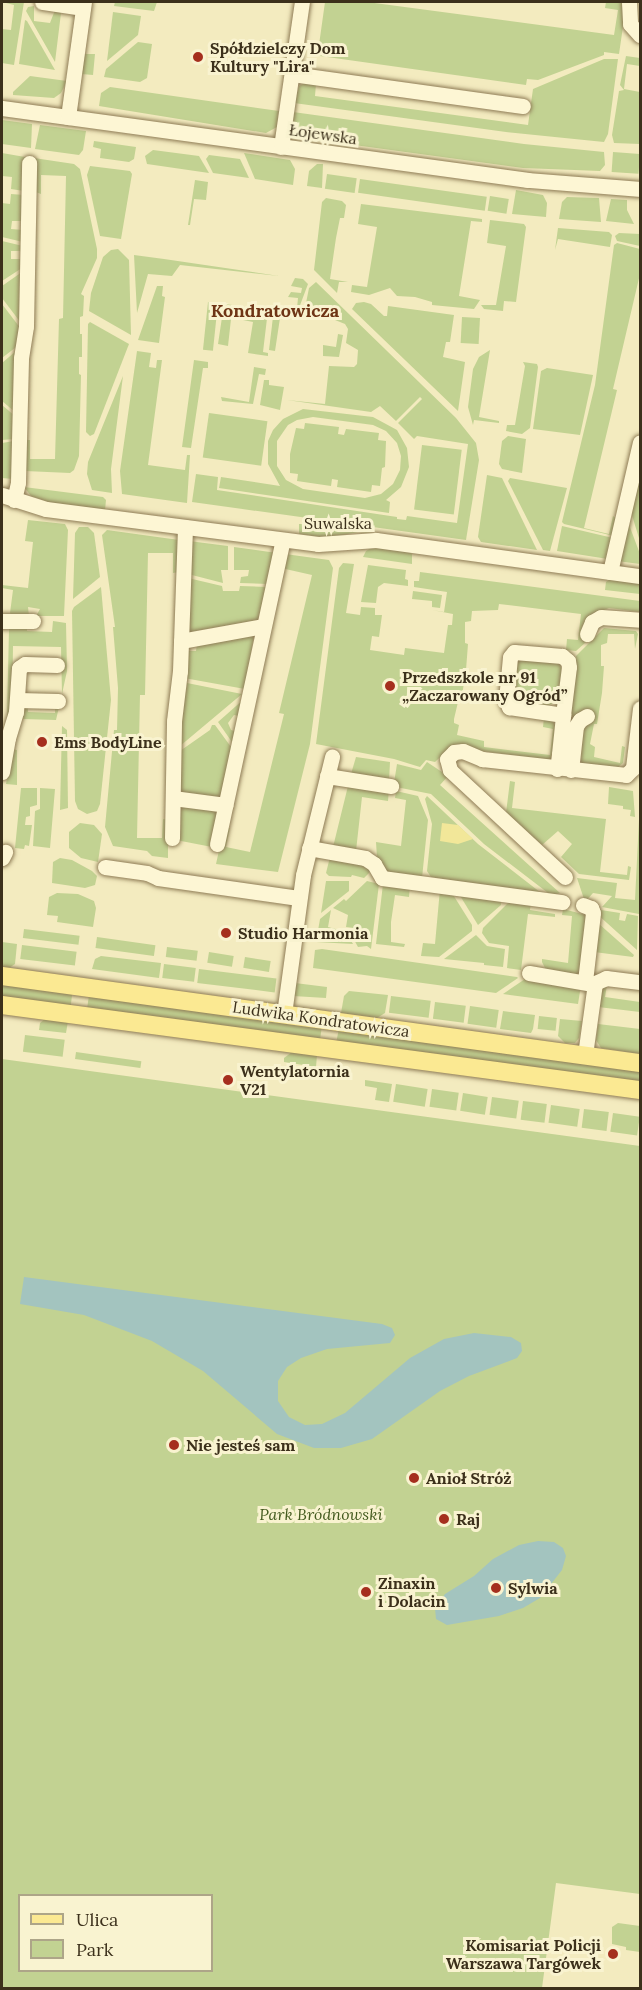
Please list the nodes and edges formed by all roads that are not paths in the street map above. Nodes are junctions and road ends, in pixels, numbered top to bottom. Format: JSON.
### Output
{"nodes":[{"id":1,"x":42,"y":2,"type":"edge"},
{"id":2,"x":302,"y":2,"type":"edge"},
{"id":3,"x":629,"y":2,"type":"edge"},
{"id":4,"x":83,"y":5,"type":"edge"},
{"id":5,"x":640,"y":35,"type":"edge"},
{"id":6,"x":292,"y":74,"type":"junction"},
{"id":7,"x":523,"y":106,"type":"dead end"},
{"id":8,"x":2,"y":108,"type":"edge"},
{"id":9,"x":68,"y":117,"type":"junction"},
{"id":10,"x":281,"y":147,"type":"junction"},
{"id":11,"x":29,"y":163,"type":"dead end"},
{"id":12,"x":640,"y":189,"type":"edge"},
{"id":13,"x":640,"y":442,"type":"edge"},
{"id":14,"x":8,"y":497,"type":"edge"},
{"id":15,"x":185,"y":527,"type":"junction"},
{"id":16,"x":283,"y":540,"type":"junction"},
{"id":17,"x":610,"y":572,"type":"junction"},
{"id":18,"x":640,"y":576,"type":"edge"},
{"id":19,"x":640,"y":620,"type":"edge"},
{"id":20,"x":2,"y":621,"type":"edge"},
{"id":21,"x":33,"y":621,"type":"dead end"},
{"id":22,"x":263,"y":626,"type":"junction"},
{"id":23,"x":587,"y":634,"type":"dead end"},
{"id":24,"x":181,"y":641,"type":"junction"},
{"id":25,"x":57,"y":665,"type":"dead end"},
{"id":26,"x":18,"y":700,"type":"junction"},
{"id":27,"x":58,"y":701,"type":"dead end"},
{"id":28,"x":640,"y":708,"type":"edge"},
{"id":29,"x":563,"y":715,"type":"junction"},
{"id":30,"x":587,"y":716,"type":"dead end"},
{"id":31,"x":4,"y":740,"type":"edge"},
{"id":32,"x":332,"y":758,"type":"dead end"},
{"id":33,"x":564,"y":770,"type":"junction"},
{"id":34,"x":2,"y":772,"type":"edge"},
{"id":35,"x":327,"y":776,"type":"junction"},
{"id":36,"x":391,"y":786,"type":"dead end"},
{"id":37,"x":173,"y":798,"type":"junction"},
{"id":38,"x":226,"y":805,"type":"junction"},
{"id":39,"x":172,"y":838,"type":"dead end"},
{"id":40,"x":217,"y":844,"type":"dead end"},
{"id":41,"x":309,"y":848,"type":"junction"},
{"id":42,"x":105,"y":867,"type":"dead end"},
{"id":43,"x":565,"y":877,"type":"dead end"},
{"id":44,"x":299,"y":898,"type":"junction"},
{"id":45,"x":562,"y":902,"type":"dead end"},
{"id":46,"x":583,"y":905,"type":"dead end"},
{"id":47,"x":529,"y":973,"type":"dead end"},
{"id":48,"x":2,"y":976,"type":"edge"},
{"id":49,"x":640,"y":982,"type":"edge"},
{"id":50,"x":590,"y":983,"type":"junction"},
{"id":51,"x":2,"y":1005,"type":"edge"},
{"id":52,"x":284,"y":1014,"type":"junction"},
{"id":53,"x":585,"y":1055,"type":"junction"},
{"id":54,"x":640,"y":1062,"type":"edge"},
{"id":55,"x":640,"y":1090,"type":"edge"}],
"edges":[{"from":1,"to":4,"type":"street"},
{"from":2,"to":6,"type":"street"},
{"from":3,"to":5,"type":"street"},
{"from":4,"to":9,"type":"street"},
{"from":6,"to":7,"type":"street"},
{"from":6,"to":10,"type":"street"},
{"from":8,"to":9,"type":"street","name":"Łojewska"},
{"from":9,"to":10,"type":"street","name":"Łojewska"},
{"from":10,"to":12,"type":"street","name":"Łojewska"},
{"from":11,"to":14,"type":"street"},
{"from":13,"to":17,"type":"street"},
{"from":14,"to":15,"type":"street","name":"Suwalska"},
{"from":15,"to":16,"type":"street","name":"Suwalska"},
{"from":15,"to":24,"type":"street"},
{"from":16,"to":17,"type":"street","name":"Suwalska"},
{"from":16,"to":22,"type":"street"},
{"from":17,"to":18,"type":"street","name":"Suwalska"},
{"from":19,"to":23,"type":"street"},
{"from":20,"to":21,"type":"street"},
{"from":22,"to":24,"type":"street"},
{"from":22,"to":38,"type":"street"},
{"from":24,"to":37,"type":"street"},
{"from":25,"to":26,"type":"street"},
{"from":26,"to":27,"type":"street"},
{"from":26,"to":31,"type":"street"},
{"from":28,"to":33,"type":"street"},
{"from":29,"to":29,"type":"street"},
{"from":29,"to":33,"type":"street"},
{"from":30,"to":33,"type":"street"},
{"from":31,"to":34,"type":"street"},
{"from":32,"to":35,"type":"street"},
{"from":33,"to":43,"type":"street"},
{"from":35,"to":36,"type":"street"},
{"from":35,"to":41,"type":"street"},
{"from":37,"to":38,"type":"street"},
{"from":37,"to":39,"type":"street"},
{"from":38,"to":40,"type":"street"},
{"from":41,"to":44,"type":"street"},
{"from":41,"to":45,"type":"street"},
{"from":42,"to":44,"type":"street"},
{"from":44,"to":52,"type":"street"},
{"from":46,"to":50,"type":"street"},
{"from":47,"to":50,"type":"street"},
{"from":48,"to":52,"type":"main road","name":"Ludwika Kondratowicza"},
{"from":49,"to":50,"type":"street"},
{"from":50,"to":53,"type":"street"},
{"from":51,"to":55,"type":"main road","name":"Ludwika Kondratowicza"},
{"from":52,"to":53,"type":"main road","name":"Ludwika Kondratowicza"},
{"from":53,"to":54,"type":"main road","name":"Ludwika Kondratowicza"}]}
